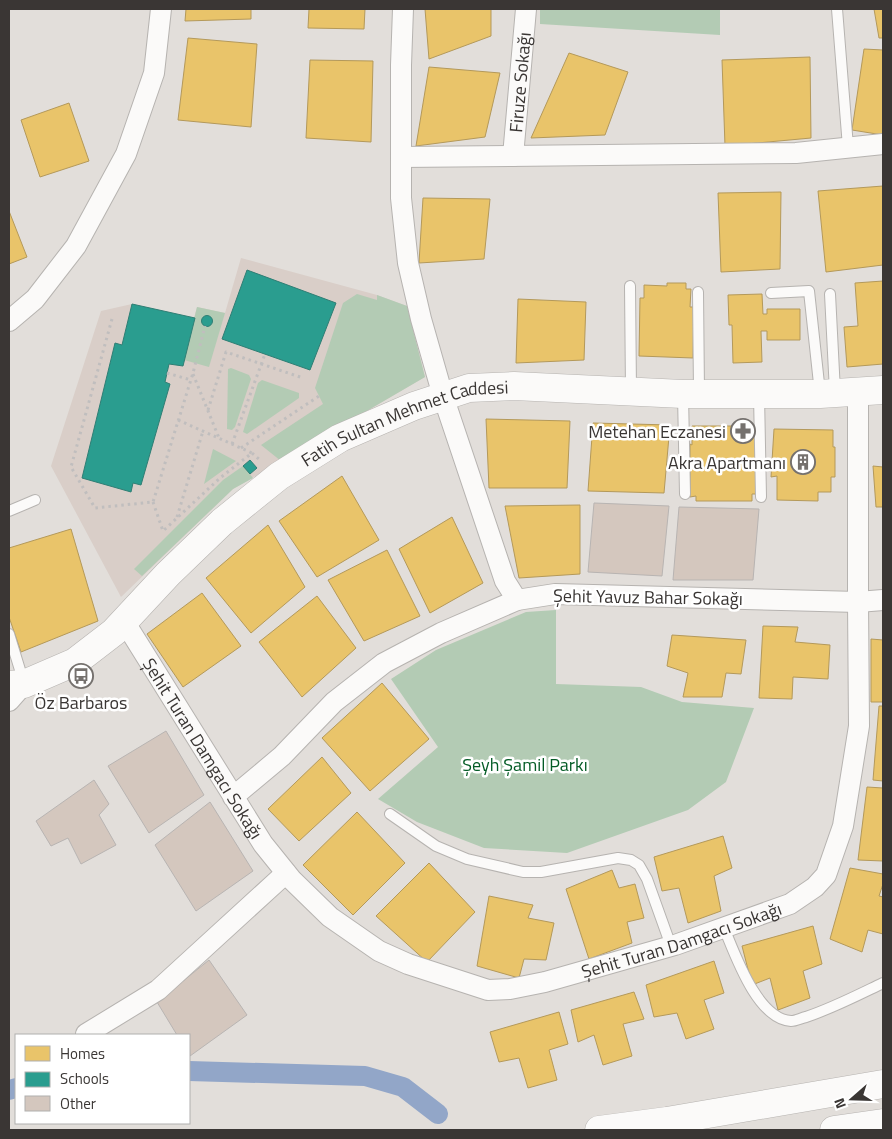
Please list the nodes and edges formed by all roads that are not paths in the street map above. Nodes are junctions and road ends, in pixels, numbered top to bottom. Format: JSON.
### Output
{"nodes":[{"id":1,"x":161,"y":9,"type":"edge"},
{"id":2,"x":403,"y":9,"type":"edge"},
{"id":3,"x":526,"y":9,"type":"edge"},
{"id":4,"x":837,"y":9,"type":"edge"},
{"id":5,"x":883,"y":144,"type":"edge"},
{"id":6,"x":848,"y":148,"type":"junction"},
{"id":7,"x":513,"y":156,"type":"junction"},
{"id":8,"x":401,"y":157,"type":"junction"},
{"id":9,"x":630,"y":286,"type":"dead end"},
{"id":10,"x":698,"y":292,"type":"dead end"},
{"id":11,"x":771,"y":293,"type":"dead end"},
{"id":12,"x":830,"y":294,"type":"dead end"},
{"id":13,"x":9,"y":321,"type":"edge"},
{"id":14,"x":631,"y":392,"type":"junction"},
{"id":15,"x":849,"y":392,"type":"edge"},
{"id":16,"x":691,"y":394,"type":"junction"},
{"id":17,"x":759,"y":394,"type":"junction"},
{"id":18,"x":443,"y":396,"type":"junction"},
{"id":19,"x":685,"y":494,"type":"dead end"},
{"id":20,"x":761,"y":497,"type":"dead end"},
{"id":21,"x":34,"y":500,"type":"dead end"},
{"id":22,"x":9,"y":511,"type":"edge"},
{"id":23,"x":517,"y":600,"type":"junction"},
{"id":24,"x":883,"y":600,"type":"edge"},
{"id":25,"x":858,"y":602,"type":"junction"},
{"id":26,"x":124,"y":621,"type":"junction"},
{"id":27,"x":9,"y":634,"type":"edge"},
{"id":28,"x":14,"y":690,"type":"edge"},
{"id":29,"x":233,"y":797,"type":"junction"},
{"id":30,"x":390,"y":814,"type":"dead end"},
{"id":31,"x":286,"y":873,"type":"junction"},
{"id":32,"x":724,"y":928,"type":"junction"},
{"id":33,"x":671,"y":946,"type":"junction"},
{"id":34,"x":883,"y":983,"type":"edge"},
{"id":35,"x":86,"y":1034,"type":"dead end"},
{"id":36,"x":883,"y":1084,"type":"edge"},
{"id":37,"x":883,"y":1123,"type":"edge"},
{"id":38,"x":599,"y":1130,"type":"edge"},
{"id":39,"x":834,"y":1130,"type":"edge"}],
"edges":[{"from":1,"to":13,"type":"street"},
{"from":2,"to":8,"type":"street"},
{"from":3,"to":7,"type":"street","name":"Firuze Sokağı"},
{"from":4,"to":6,"type":"lane"},
{"from":5,"to":6,"type":"street"},
{"from":6,"to":7,"type":"street"},
{"from":7,"to":8,"type":"street"},
{"from":8,"to":18,"type":"street"},
{"from":9,"to":14,"type":"lane"},
{"from":10,"to":16,"type":"lane"},
{"from":11,"to":15,"type":"lane"},
{"from":12,"to":15,"type":"lane"},
{"from":14,"to":16,"type":"main road","name":"Fatih Sultan Mehmet Caddesi"},
{"from":14,"to":18,"type":"main road","name":"Fatih Sultan Mehmet Caddesi"},
{"from":15,"to":17,"type":"main road","name":"Fatih Sultan Mehmet Caddesi"},
{"from":15,"to":25,"type":"street"},
{"from":16,"to":17,"type":"main road","name":"Fatih Sultan Mehmet Caddesi"},
{"from":16,"to":19,"type":"lane"},
{"from":17,"to":20,"type":"lane"},
{"from":18,"to":23,"type":"street"},
{"from":18,"to":26,"type":"main road","name":"Fatih Sultan Mehmet Caddesi"},
{"from":21,"to":22,"type":"lane"},
{"from":23,"to":25,"type":"street","name":"Şehit Yavuz Bahar Sokağı"},
{"from":23,"to":29,"type":"street","name":"Şehit Yavuz Bahar Sokağı"},
{"from":24,"to":25,"type":"street","name":"Şehit Yavuz Bahar Sokağı"},
{"from":25,"to":32,"type":"street","name":"Şehit Turan Damgacı Sokağı"},
{"from":26,"to":28,"type":"main road","name":"Fatih Sultan Mehmet Caddesi"},
{"from":26,"to":29,"type":"street","name":"Şehit Turan Damgacı Sokağı"},
{"from":27,"to":28,"type":"lane"},
{"from":29,"to":31,"type":"street","name":"Şehit Turan Damgacı Sokağı"},
{"from":30,"to":33,"type":"lane"},
{"from":31,"to":33,"type":"street","name":"Şehit Turan Damgacı Sokağı"},
{"from":31,"to":35,"type":"street"},
{"from":32,"to":33,"type":"street","name":"Şehit Turan Damgacı Sokağı"},
{"from":32,"to":34,"type":"lane"},
{"from":36,"to":38,"type":"main road"},
{"from":37,"to":39,"type":"main road"}]}
